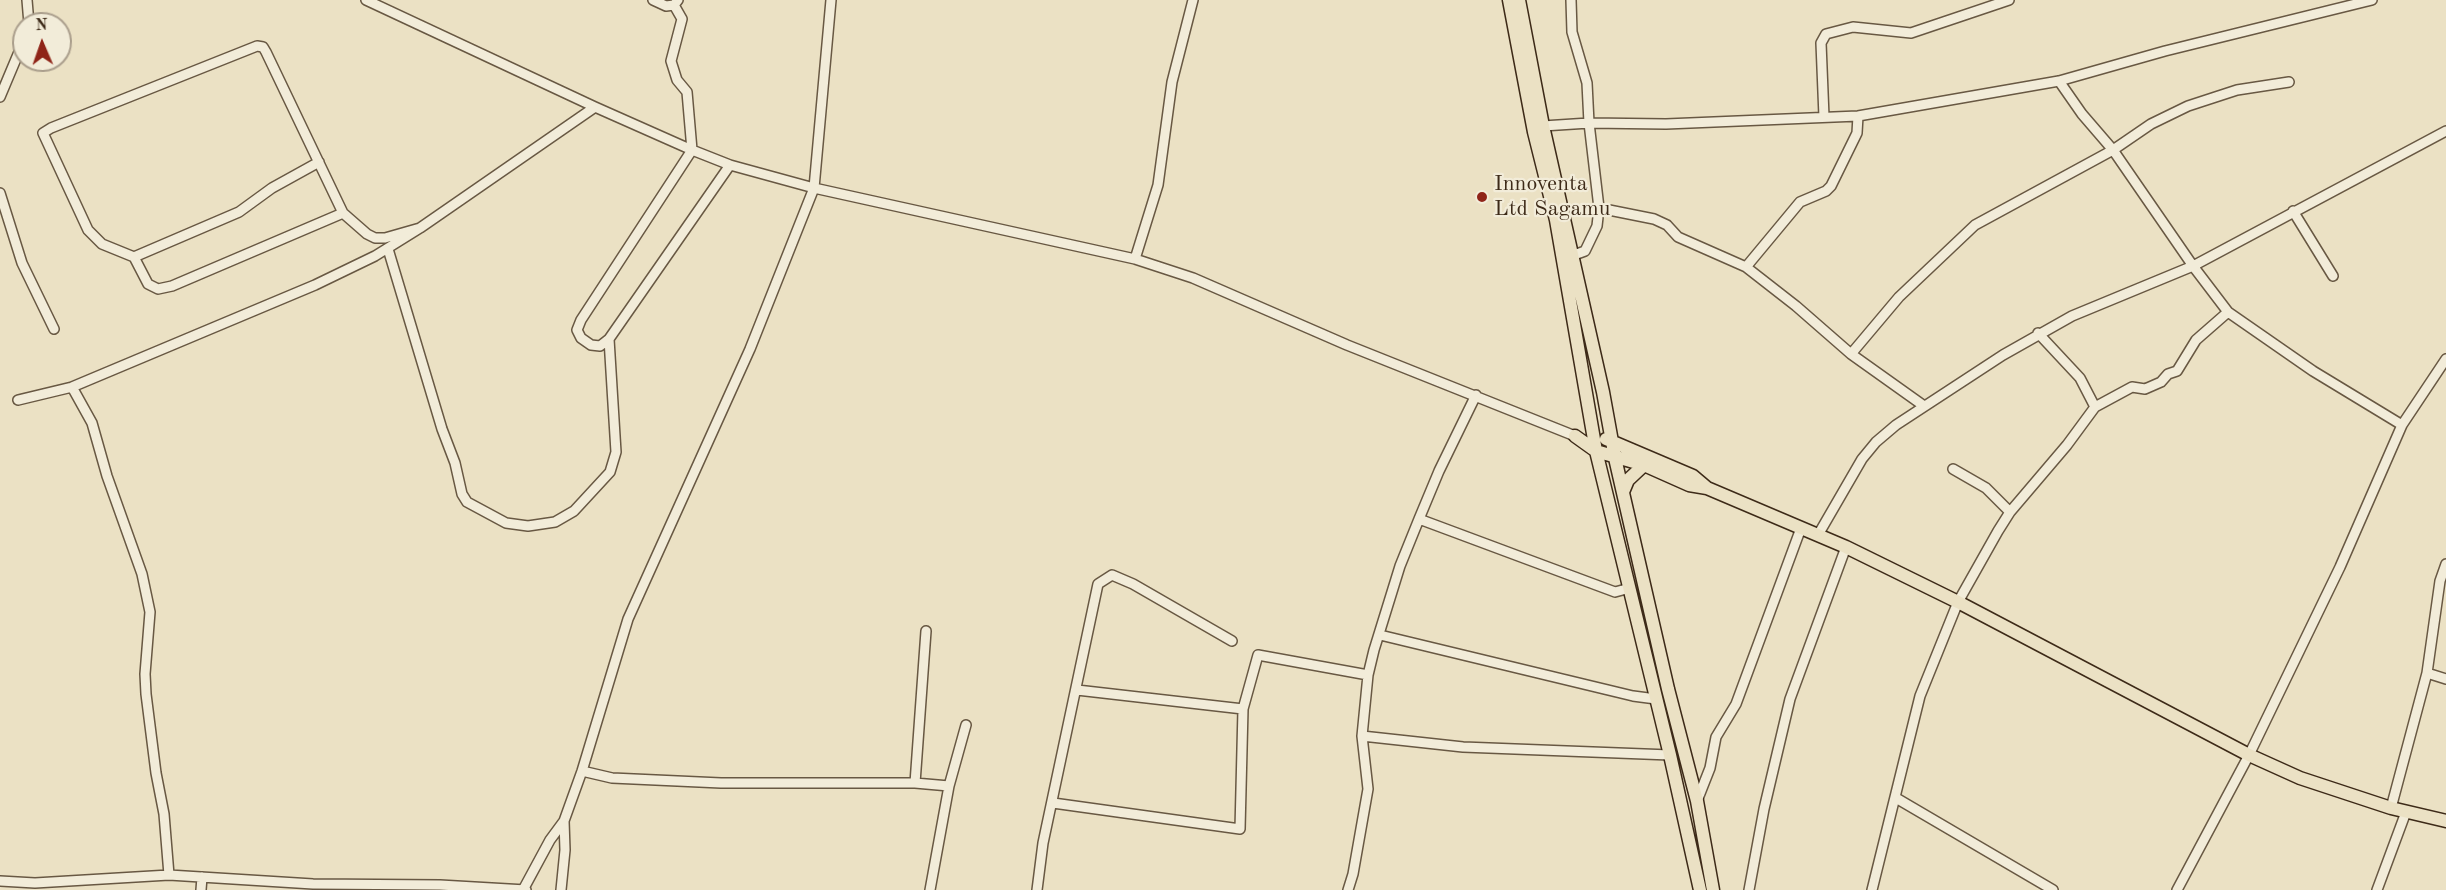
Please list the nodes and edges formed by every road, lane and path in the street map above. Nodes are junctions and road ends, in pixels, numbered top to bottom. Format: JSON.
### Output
{"nodes":[{"id":1,"x":366,"y":0,"type":"edge"},
{"id":2,"x":653,"y":0,"type":"edge"},
{"id":3,"x":831,"y":0,"type":"edge"},
{"id":4,"x":1194,"y":0,"type":"edge"},
{"id":5,"x":1509,"y":0,"type":"edge"},
{"id":6,"x":1519,"y":0,"type":"edge"},
{"id":7,"x":1571,"y":0,"type":"edge"},
{"id":8,"x":2008,"y":0,"type":"edge"},
{"id":9,"x":2372,"y":0,"type":"edge"},
{"id":10,"x":676,"y":3,"type":"edge"},
{"id":11,"x":12,"y":68,"type":"edge"},
{"id":12,"x":2059,"y":81,"type":"junction"},
{"id":13,"x":2289,"y":82,"type":"dead end"},
{"id":14,"x":0,"y":97,"type":"edge"},
{"id":15,"x":595,"y":107,"type":"junction"},
{"id":16,"x":1858,"y":116,"type":"junction"},
{"id":17,"x":1824,"y":117,"type":"junction"},
{"id":18,"x":1589,"y":123,"type":"junction"},
{"id":19,"x":1543,"y":126,"type":"junction"},
{"id":20,"x":2446,"y":131,"type":"edge"},
{"id":21,"x":692,"y":150,"type":"junction"},
{"id":22,"x":2113,"y":150,"type":"junction"},
{"id":23,"x":319,"y":162,"type":"junction"},
{"id":24,"x":730,"y":165,"type":"junction"},
{"id":25,"x":814,"y":188,"type":"junction"},
{"id":26,"x":0,"y":193,"type":"edge"},
{"id":27,"x":1599,"y":208,"type":"junction"},
{"id":28,"x":2293,"y":211,"type":"junction"},
{"id":29,"x":343,"y":213,"type":"junction"},
{"id":30,"x":420,"y":228,"type":"junction"},
{"id":31,"x":388,"y":249,"type":"junction"},
{"id":32,"x":1574,"y":255,"type":"junction"},
{"id":33,"x":134,"y":257,"type":"junction"},
{"id":34,"x":1135,"y":259,"type":"junction"},
{"id":35,"x":2193,"y":266,"type":"junction"},
{"id":36,"x":1746,"y":267,"type":"junction"},
{"id":37,"x":2333,"y":276,"type":"dead end"},
{"id":38,"x":2228,"y":312,"type":"junction"},
{"id":39,"x":54,"y":329,"type":"dead end"},
{"id":40,"x":2038,"y":333,"type":"junction"},
{"id":41,"x":609,"y":339,"type":"junction"},
{"id":42,"x":1851,"y":354,"type":"junction"},
{"id":43,"x":2446,"y":359,"type":"edge"},
{"id":44,"x":72,"y":387,"type":"junction"},
{"id":45,"x":1476,"y":395,"type":"junction"},
{"id":46,"x":18,"y":400,"type":"dead end"},
{"id":47,"x":1924,"y":406,"type":"junction"},
{"id":48,"x":2095,"y":407,"type":"junction"},
{"id":49,"x":1607,"y":420,"type":"junction"},
{"id":50,"x":2402,"y":425,"type":"junction"},
{"id":51,"x":1575,"y":435,"type":"junction"},
{"id":52,"x":1593,"y":435,"type":"junction"},
{"id":53,"x":1611,"y":441,"type":"junction"},
{"id":54,"x":1596,"y":452,"type":"junction"},
{"id":55,"x":1615,"y":458,"type":"junction"},
{"id":56,"x":1642,"y":460,"type":"junction"},
{"id":57,"x":1953,"y":469,"type":"dead end"},
{"id":58,"x":1623,"y":492,"type":"junction"},
{"id":59,"x":2010,"y":512,"type":"junction"},
{"id":60,"x":1419,"y":519,"type":"junction"},
{"id":61,"x":1801,"y":528,"type":"junction"},
{"id":62,"x":1818,"y":535,"type":"junction"},
{"id":63,"x":1846,"y":547,"type":"junction"},
{"id":64,"x":2446,"y":564,"type":"edge"},
{"id":65,"x":2443,"y":582,"type":"edge"},
{"id":66,"x":1630,"y":588,"type":"junction"},
{"id":67,"x":1958,"y":602,"type":"junction"},
{"id":68,"x":926,"y":631,"type":"dead end"},
{"id":69,"x":1380,"y":635,"type":"junction"},
{"id":70,"x":1232,"y":641,"type":"dead end"},
{"id":71,"x":2427,"y":673,"type":"junction"},
{"id":72,"x":1368,"y":675,"type":"junction"},
{"id":73,"x":2446,"y":679,"type":"edge"},
{"id":74,"x":1077,"y":690,"type":"junction"},
{"id":75,"x":1656,"y":699,"type":"junction"},
{"id":76,"x":1243,"y":709,"type":"junction"},
{"id":77,"x":966,"y":725,"type":"dead end"},
{"id":78,"x":1362,"y":736,"type":"junction"},
{"id":79,"x":1670,"y":755,"type":"junction"},
{"id":80,"x":2249,"y":755,"type":"junction"},
{"id":81,"x":582,"y":771,"type":"junction"},
{"id":82,"x":915,"y":783,"type":"junction"},
{"id":83,"x":949,"y":786,"type":"junction"},
{"id":84,"x":1896,"y":798,"type":"junction"},
{"id":85,"x":1697,"y":801,"type":"junction"},
{"id":86,"x":1053,"y":803,"type":"junction"},
{"id":87,"x":2391,"y":808,"type":"junction"},
{"id":88,"x":2406,"y":812,"type":"junction"},
{"id":89,"x":564,"y":821,"type":"junction"},
{"id":90,"x":2446,"y":821,"type":"edge"},
{"id":91,"x":169,"y":875,"type":"junction"},
{"id":92,"x":202,"y":878,"type":"junction"},
{"id":93,"x":0,"y":881,"type":"edge"},
{"id":94,"x":313,"y":887,"type":"edge"},
{"id":95,"x":440,"y":887,"type":"edge"},
{"id":96,"x":201,"y":890,"type":"edge"},
{"id":97,"x":524,"y":890,"type":"edge"},
{"id":98,"x":561,"y":890,"type":"edge"},
{"id":99,"x":930,"y":890,"type":"edge"},
{"id":100,"x":1037,"y":890,"type":"edge"},
{"id":101,"x":1348,"y":890,"type":"edge"},
{"id":102,"x":1700,"y":890,"type":"edge"},
{"id":103,"x":1713,"y":890,"type":"edge"},
{"id":104,"x":1749,"y":890,"type":"edge"},
{"id":105,"x":1872,"y":890,"type":"edge"},
{"id":106,"x":2053,"y":890,"type":"edge"},
{"id":107,"x":2177,"y":890,"type":"edge"},
{"id":108,"x":2377,"y":890,"type":"edge"}],
"edges":[{"from":1,"to":15,"type":"street"},
{"from":2,"to":10,"type":"street"},
{"from":3,"to":25,"type":"street"},
{"from":4,"to":34,"type":"street"},
{"from":5,"to":52,"type":"main road"},
{"from":6,"to":19,"type":"main road"},
{"from":7,"to":18,"type":"street"},
{"from":8,"to":17,"type":"street"},
{"from":9,"to":12,"type":"street"},
{"from":10,"to":21,"type":"street"},
{"from":11,"to":14,"type":"street"},
{"from":12,"to":16,"type":"street"},
{"from":12,"to":22,"type":"street"},
{"from":13,"to":22,"type":"street"},
{"from":15,"to":21,"type":"street"},
{"from":15,"to":30,"type":"street"},
{"from":16,"to":17,"type":"street"},
{"from":16,"to":36,"type":"street"},
{"from":17,"to":18,"type":"street"},
{"from":18,"to":19,"type":"street"},
{"from":18,"to":27,"type":"street"},
{"from":19,"to":32,"type":"main road"},
{"from":20,"to":28,"type":"street"},
{"from":21,"to":24,"type":"street"},
{"from":21,"to":41,"type":"street"},
{"from":22,"to":35,"type":"street"},
{"from":22,"to":42,"type":"street"},
{"from":23,"to":29,"type":"street"},
{"from":23,"to":33,"type":"street"},
{"from":23,"to":33,"type":"street"},
{"from":24,"to":25,"type":"street"},
{"from":24,"to":41,"type":"street"},
{"from":25,"to":34,"type":"street"},
{"from":25,"to":81,"type":"street"},
{"from":26,"to":39,"type":"street"},
{"from":27,"to":32,"type":"street"},
{"from":27,"to":36,"type":"street"},
{"from":28,"to":35,"type":"street"},
{"from":28,"to":37,"type":"street"},
{"from":29,"to":30,"type":"street"},
{"from":29,"to":33,"type":"street"},
{"from":30,"to":31,"type":"street"},
{"from":31,"to":41,"type":"street"},
{"from":31,"to":44,"type":"street"},
{"from":32,"to":49,"type":"main road"},
{"from":34,"to":45,"type":"street"},
{"from":35,"to":38,"type":"street"},
{"from":35,"to":40,"type":"street"},
{"from":36,"to":42,"type":"street"},
{"from":38,"to":48,"type":"street"},
{"from":38,"to":50,"type":"street"},
{"from":40,"to":47,"type":"street"},
{"from":40,"to":48,"type":"street"},
{"from":42,"to":47,"type":"street"},
{"from":43,"to":50,"type":"street"},
{"from":44,"to":46,"type":"street"},
{"from":44,"to":91,"type":"street"},
{"from":45,"to":51,"type":"street"},
{"from":45,"to":60,"type":"street"},
{"from":47,"to":62,"type":"street"},
{"from":48,"to":59,"type":"street"},
{"from":49,"to":53,"type":"main road"},
{"from":49,"to":56,"type":"main road"},
{"from":50,"to":80,"type":"street"},
{"from":51,"to":52,"type":"main road"},
{"from":51,"to":54,"type":"main road"},
{"from":52,"to":53,"type":"main road"},
{"from":52,"to":54,"type":"main road"},
{"from":53,"to":55,"type":"main road"},
{"from":53,"to":56,"type":"main road"},
{"from":54,"to":55,"type":"main road"},
{"from":54,"to":66,"type":"main road"},
{"from":55,"to":56,"type":"main road"},
{"from":55,"to":58,"type":"main road"},
{"from":56,"to":58,"type":"main road"},
{"from":56,"to":61,"type":"main road"},
{"from":57,"to":59,"type":"street"},
{"from":58,"to":85,"type":"main road"},
{"from":59,"to":67,"type":"street"},
{"from":60,"to":66,"type":"street"},
{"from":60,"to":69,"type":"street"},
{"from":61,"to":62,"type":"main road"},
{"from":61,"to":85,"type":"street"},
{"from":62,"to":63,"type":"main road"},
{"from":63,"to":67,"type":"main road"},
{"from":63,"to":104,"type":"street"},
{"from":64,"to":65,"type":"street"},
{"from":65,"to":71,"type":"street"},
{"from":66,"to":75,"type":"main road"},
{"from":67,"to":80,"type":"main road"},
{"from":67,"to":84,"type":"street"},
{"from":68,"to":82,"type":"street"},
{"from":69,"to":72,"type":"street"},
{"from":69,"to":75,"type":"street"},
{"from":70,"to":74,"type":"street"},
{"from":71,"to":73,"type":"street"},
{"from":71,"to":87,"type":"street"},
{"from":72,"to":76,"type":"street"},
{"from":72,"to":78,"type":"street"},
{"from":74,"to":76,"type":"street"},
{"from":74,"to":86,"type":"street"},
{"from":75,"to":79,"type":"main road"},
{"from":76,"to":86,"type":"street"},
{"from":77,"to":83,"type":"street"},
{"from":78,"to":79,"type":"street"},
{"from":78,"to":101,"type":"street"},
{"from":79,"to":102,"type":"main road"},
{"from":80,"to":87,"type":"main road"},
{"from":80,"to":107,"type":"street"},
{"from":81,"to":82,"type":"street"},
{"from":81,"to":89,"type":"street"},
{"from":82,"to":83,"type":"street"},
{"from":83,"to":99,"type":"street"},
{"from":84,"to":105,"type":"street"},
{"from":84,"to":106,"type":"street"},
{"from":85,"to":103,"type":"main road"},
{"from":86,"to":100,"type":"street"},
{"from":87,"to":88,"type":"main road"},
{"from":88,"to":90,"type":"main road"},
{"from":88,"to":108,"type":"street"},
{"from":89,"to":97,"type":"street"},
{"from":89,"to":98,"type":"street"},
{"from":91,"to":92,"type":"street"},
{"from":91,"to":93,"type":"street"},
{"from":92,"to":94,"type":"street"},
{"from":92,"to":96,"type":"street"},
{"from":94,"to":95,"type":"street"},
{"from":95,"to":97,"type":"street"}]}
